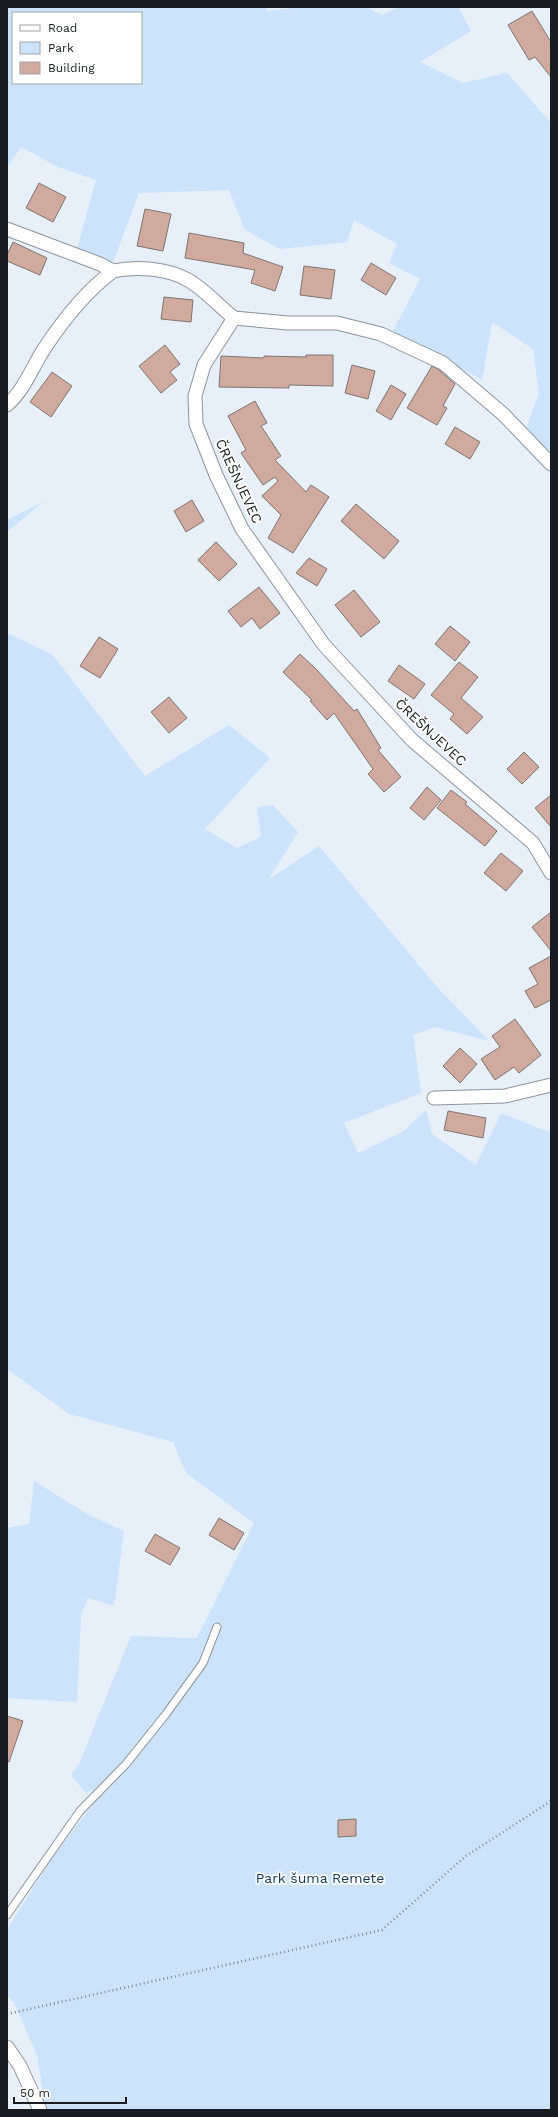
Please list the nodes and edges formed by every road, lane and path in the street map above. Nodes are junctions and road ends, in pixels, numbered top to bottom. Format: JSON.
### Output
{"nodes":[{"id":1,"x":7,"y":229,"type":"edge"},
{"id":2,"x":112,"y":271,"type":"junction"},
{"id":3,"x":234,"y":318,"type":"junction"},
{"id":4,"x":7,"y":405,"type":"edge"},
{"id":5,"x":551,"y":464,"type":"edge"},
{"id":6,"x":551,"y":872,"type":"edge"},
{"id":7,"x":551,"y":1086,"type":"edge"},
{"id":8,"x":434,"y":1098,"type":"dead end"},
{"id":9,"x":217,"y":1627,"type":"dead end"},
{"id":10,"x":551,"y":1801,"type":"edge"},
{"id":11,"x":7,"y":1915,"type":"edge"},
{"id":12,"x":7,"y":2014,"type":"edge"},
{"id":13,"x":7,"y":2047,"type":"edge"},
{"id":14,"x":40,"y":2110,"type":"edge"}],
"edges":[{"from":1,"to":2,"type":"street"},
{"from":2,"to":3,"type":"street"},
{"from":2,"to":4,"type":"street"},
{"from":3,"to":5,"type":"street"},
{"from":3,"to":6,"type":"street","name":"ČREŠNJEVEC"},
{"from":7,"to":8,"type":"street"},
{"from":9,"to":11,"type":"lane"},
{"from":10,"to":12,"type":"path"},
{"from":13,"to":14,"type":"street"}]}
